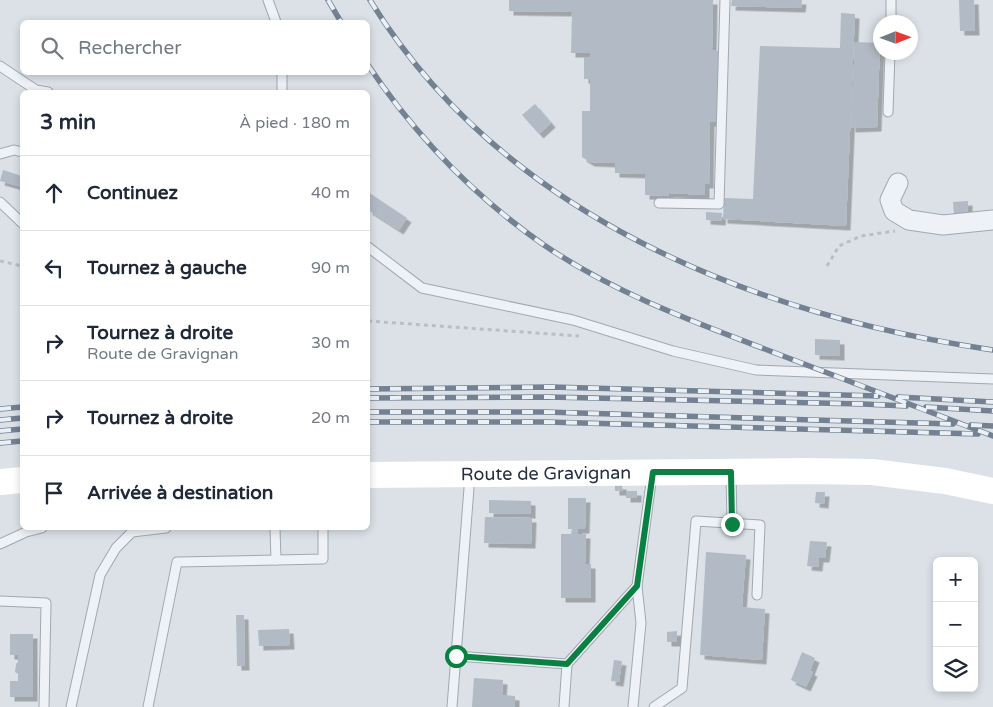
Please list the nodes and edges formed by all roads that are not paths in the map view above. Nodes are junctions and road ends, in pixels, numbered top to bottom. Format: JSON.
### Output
{"nodes":[{"id":1,"x":268,"y":0,"type":"edge"},
{"id":2,"x":725,"y":0,"type":"edge"},
{"id":3,"x":891,"y":0,"type":"edge"},
{"id":4,"x":892,"y":15,"type":"edge"},
{"id":5,"x":275,"y":20,"type":"edge"},
{"id":6,"x":890,"y":60,"type":"edge"},
{"id":7,"x":0,"y":66,"type":"edge"},
{"id":8,"x":282,"y":75,"type":"edge"},
{"id":9,"x":36,"y":90,"type":"edge"},
{"id":10,"x":282,"y":90,"type":"edge"},
{"id":11,"x":888,"y":112,"type":"dead end"},
{"id":12,"x":20,"y":152,"type":"edge"},
{"id":13,"x":0,"y":154,"type":"edge"},
{"id":14,"x":898,"y":183,"type":"dead end"},
{"id":15,"x":0,"y":202,"type":"edge"},
{"id":16,"x":659,"y":203,"type":"dead end"},
{"id":17,"x":993,"y":220,"type":"edge"},
{"id":18,"x":20,"y":221,"type":"edge"},
{"id":19,"x":370,"y":249,"type":"edge"},
{"id":20,"x":993,"y":379,"type":"edge"},
{"id":21,"x":653,"y":472,"type":"junction"},
{"id":22,"x":731,"y":472,"type":"junction"},
{"id":23,"x":470,"y":474,"type":"junction"},
{"id":24,"x":370,"y":475,"type":"edge"},
{"id":25,"x":20,"y":480,"type":"edge"},
{"id":26,"x":0,"y":482,"type":"edge"},
{"id":27,"x":993,"y":491,"type":"edge"},
{"id":28,"x":732,"y":524,"type":"junction"},
{"id":29,"x":34,"y":530,"type":"edge"},
{"id":30,"x":149,"y":530,"type":"edge"},
{"id":31,"x":275,"y":530,"type":"edge"},
{"id":32,"x":322,"y":530,"type":"edge"},
{"id":33,"x":0,"y":544,"type":"edge"},
{"id":34,"x":276,"y":560,"type":"junction"},
{"id":35,"x":637,"y":586,"type":"junction"},
{"id":36,"x":757,"y":595,"type":"dead end"},
{"id":37,"x":0,"y":601,"type":"edge"},
{"id":38,"x":456,"y":656,"type":"junction"},
{"id":39,"x":567,"y":664,"type":"junction"},
{"id":40,"x":44,"y":707,"type":"edge"},
{"id":41,"x":71,"y":707,"type":"edge"},
{"id":42,"x":148,"y":707,"type":"edge"},
{"id":43,"x":452,"y":707,"type":"edge"},
{"id":44,"x":564,"y":707,"type":"edge"},
{"id":45,"x":632,"y":707,"type":"edge"},
{"id":46,"x":654,"y":707,"type":"edge"}],
"edges":[{"from":1,"to":5,"type":"lane"},
{"from":2,"to":16,"type":"lane"},
{"from":3,"to":4,"type":"lane"},
{"from":6,"to":11,"type":"lane"},
{"from":7,"to":9,"type":"lane"},
{"from":8,"to":10,"type":"lane"},
{"from":12,"to":13,"type":"lane"},
{"from":14,"to":17,"type":"street"},
{"from":15,"to":18,"type":"lane"},
{"from":19,"to":20,"type":"lane"},
{"from":21,"to":22,"type":"street","name":"Route de Gravignan"},
{"from":21,"to":23,"type":"street","name":"Route de Gravignan"},
{"from":21,"to":35,"type":"lane"},
{"from":22,"to":27,"type":"street","name":"Route de Gravignan"},
{"from":22,"to":28,"type":"lane"},
{"from":23,"to":24,"type":"street","name":"Route de Gravignan"},
{"from":23,"to":38,"type":"lane"},
{"from":25,"to":26,"type":"street"},
{"from":28,"to":36,"type":"lane"},
{"from":28,"to":46,"type":"lane"},
{"from":29,"to":33,"type":"lane"},
{"from":30,"to":41,"type":"lane"},
{"from":31,"to":34,"type":"lane"},
{"from":32,"to":34,"type":"lane"},
{"from":34,"to":42,"type":"lane"},
{"from":35,"to":39,"type":"lane"},
{"from":35,"to":45,"type":"lane"},
{"from":37,"to":40,"type":"lane"},
{"from":38,"to":39,"type":"lane"},
{"from":38,"to":43,"type":"lane"},
{"from":39,"to":44,"type":"lane"}]}
